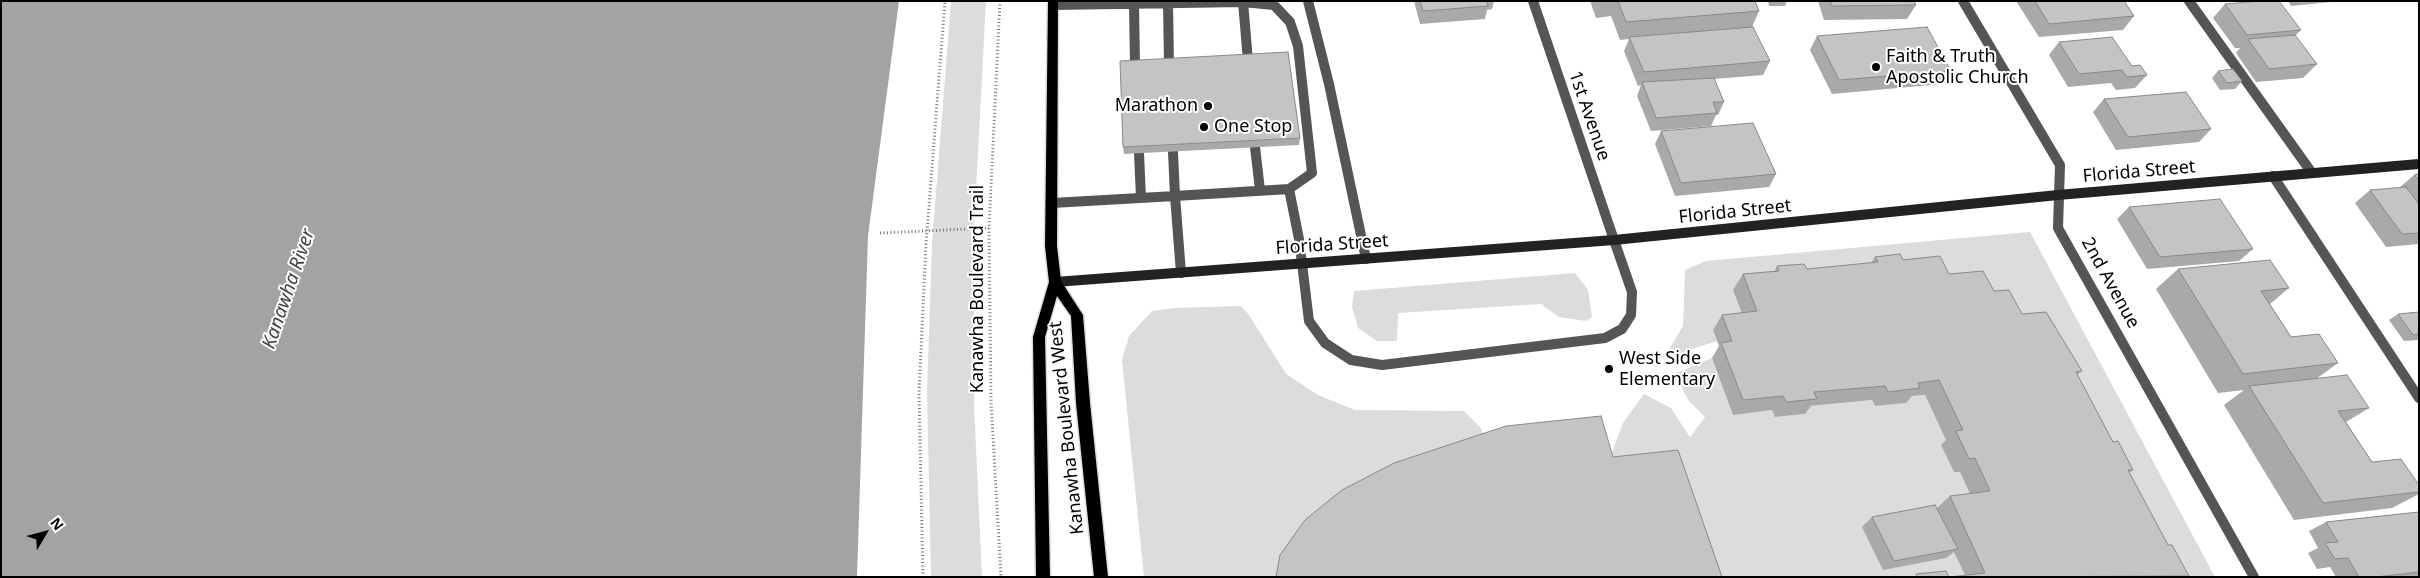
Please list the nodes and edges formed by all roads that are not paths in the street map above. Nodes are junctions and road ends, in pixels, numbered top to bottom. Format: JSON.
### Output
{"nodes":[{"id":1,"x":1308,"y":1,"type":"edge"},
{"id":2,"x":1533,"y":1,"type":"edge"},
{"id":3,"x":1963,"y":1,"type":"edge"},
{"id":4,"x":2189,"y":1,"type":"edge"},
{"id":5,"x":1243,"y":2,"type":"edge"},
{"id":6,"x":1053,"y":3,"type":"edge"},
{"id":7,"x":1134,"y":3,"type":"junction"},
{"id":8,"x":1168,"y":3,"type":"junction"},
{"id":9,"x":1248,"y":62,"type":"edge"},
{"id":10,"x":1169,"y":65,"type":"edge"},
{"id":11,"x":1135,"y":67,"type":"edge"},
{"id":12,"x":1255,"y":147,"type":"edge"},
{"id":13,"x":1173,"y":152,"type":"edge"},
{"id":14,"x":1139,"y":153,"type":"edge"},
{"id":15,"x":2419,"y":164,"type":"edge"},
{"id":16,"x":2312,"y":173,"type":"junction"},
{"id":17,"x":2273,"y":176,"type":"junction"},
{"id":18,"x":1289,"y":189,"type":"junction"},
{"id":19,"x":1260,"y":190,"type":"junction"},
{"id":20,"x":2058,"y":195,"type":"junction"},
{"id":21,"x":1175,"y":196,"type":"junction"},
{"id":22,"x":1141,"y":198,"type":"junction"},
{"id":23,"x":1052,"y":203,"type":"junction"},
{"id":24,"x":1614,"y":240,"type":"junction"},
{"id":25,"x":1366,"y":259,"type":"junction"},
{"id":26,"x":1302,"y":264,"type":"junction"},
{"id":27,"x":1181,"y":273,"type":"junction"},
{"id":28,"x":1054,"y":282,"type":"junction"},
{"id":29,"x":2419,"y":398,"type":"edge"},
{"id":30,"x":1043,"y":577,"type":"edge"},
{"id":31,"x":1101,"y":577,"type":"edge"},
{"id":32,"x":2254,"y":577,"type":"edge"}],
"edges":[{"from":1,"to":25,"type":"street"},
{"from":2,"to":24,"type":"street","name":"1st Avenue"},
{"from":3,"to":20,"type":"street","name":"2nd Avenue"},
{"from":4,"to":16,"type":"street"},
{"from":5,"to":8,"type":"street"},
{"from":5,"to":9,"type":"street"},
{"from":5,"to":18,"type":"street"},
{"from":6,"to":7,"type":"street"},
{"from":6,"to":23,"type":"main road","name":"Kanawha Boulevard West"},
{"from":7,"to":8,"type":"street"},
{"from":7,"to":11,"type":"street"},
{"from":8,"to":10,"type":"street"},
{"from":12,"to":19,"type":"street"},
{"from":13,"to":21,"type":"street"},
{"from":14,"to":22,"type":"street"},
{"from":15,"to":16,"type":"street","name":"Florida Street"},
{"from":16,"to":17,"type":"street","name":"Florida Street"},
{"from":17,"to":20,"type":"street","name":"Florida Street"},
{"from":17,"to":29,"type":"street"},
{"from":18,"to":19,"type":"street"},
{"from":18,"to":26,"type":"street","name":"1st Avenue"},
{"from":19,"to":21,"type":"street"},
{"from":20,"to":24,"type":"street","name":"Florida Street"},
{"from":20,"to":32,"type":"street","name":"2nd Avenue"},
{"from":21,"to":22,"type":"street"},
{"from":21,"to":27,"type":"street"},
{"from":22,"to":23,"type":"street"},
{"from":23,"to":28,"type":"main road","name":"Kanawha Boulevard West"},
{"from":24,"to":25,"type":"street","name":"Florida Street"},
{"from":24,"to":26,"type":"street","name":"1st Avenue"},
{"from":25,"to":26,"type":"street","name":"Florida Street"},
{"from":26,"to":27,"type":"street","name":"Florida Street"},
{"from":27,"to":28,"type":"street","name":"Florida Street"},
{"from":28,"to":30,"type":"main road","name":"Kanawha Boulevard West"},
{"from":28,"to":31,"type":"main road","name":"Kanawha Boulevard West"}]}
